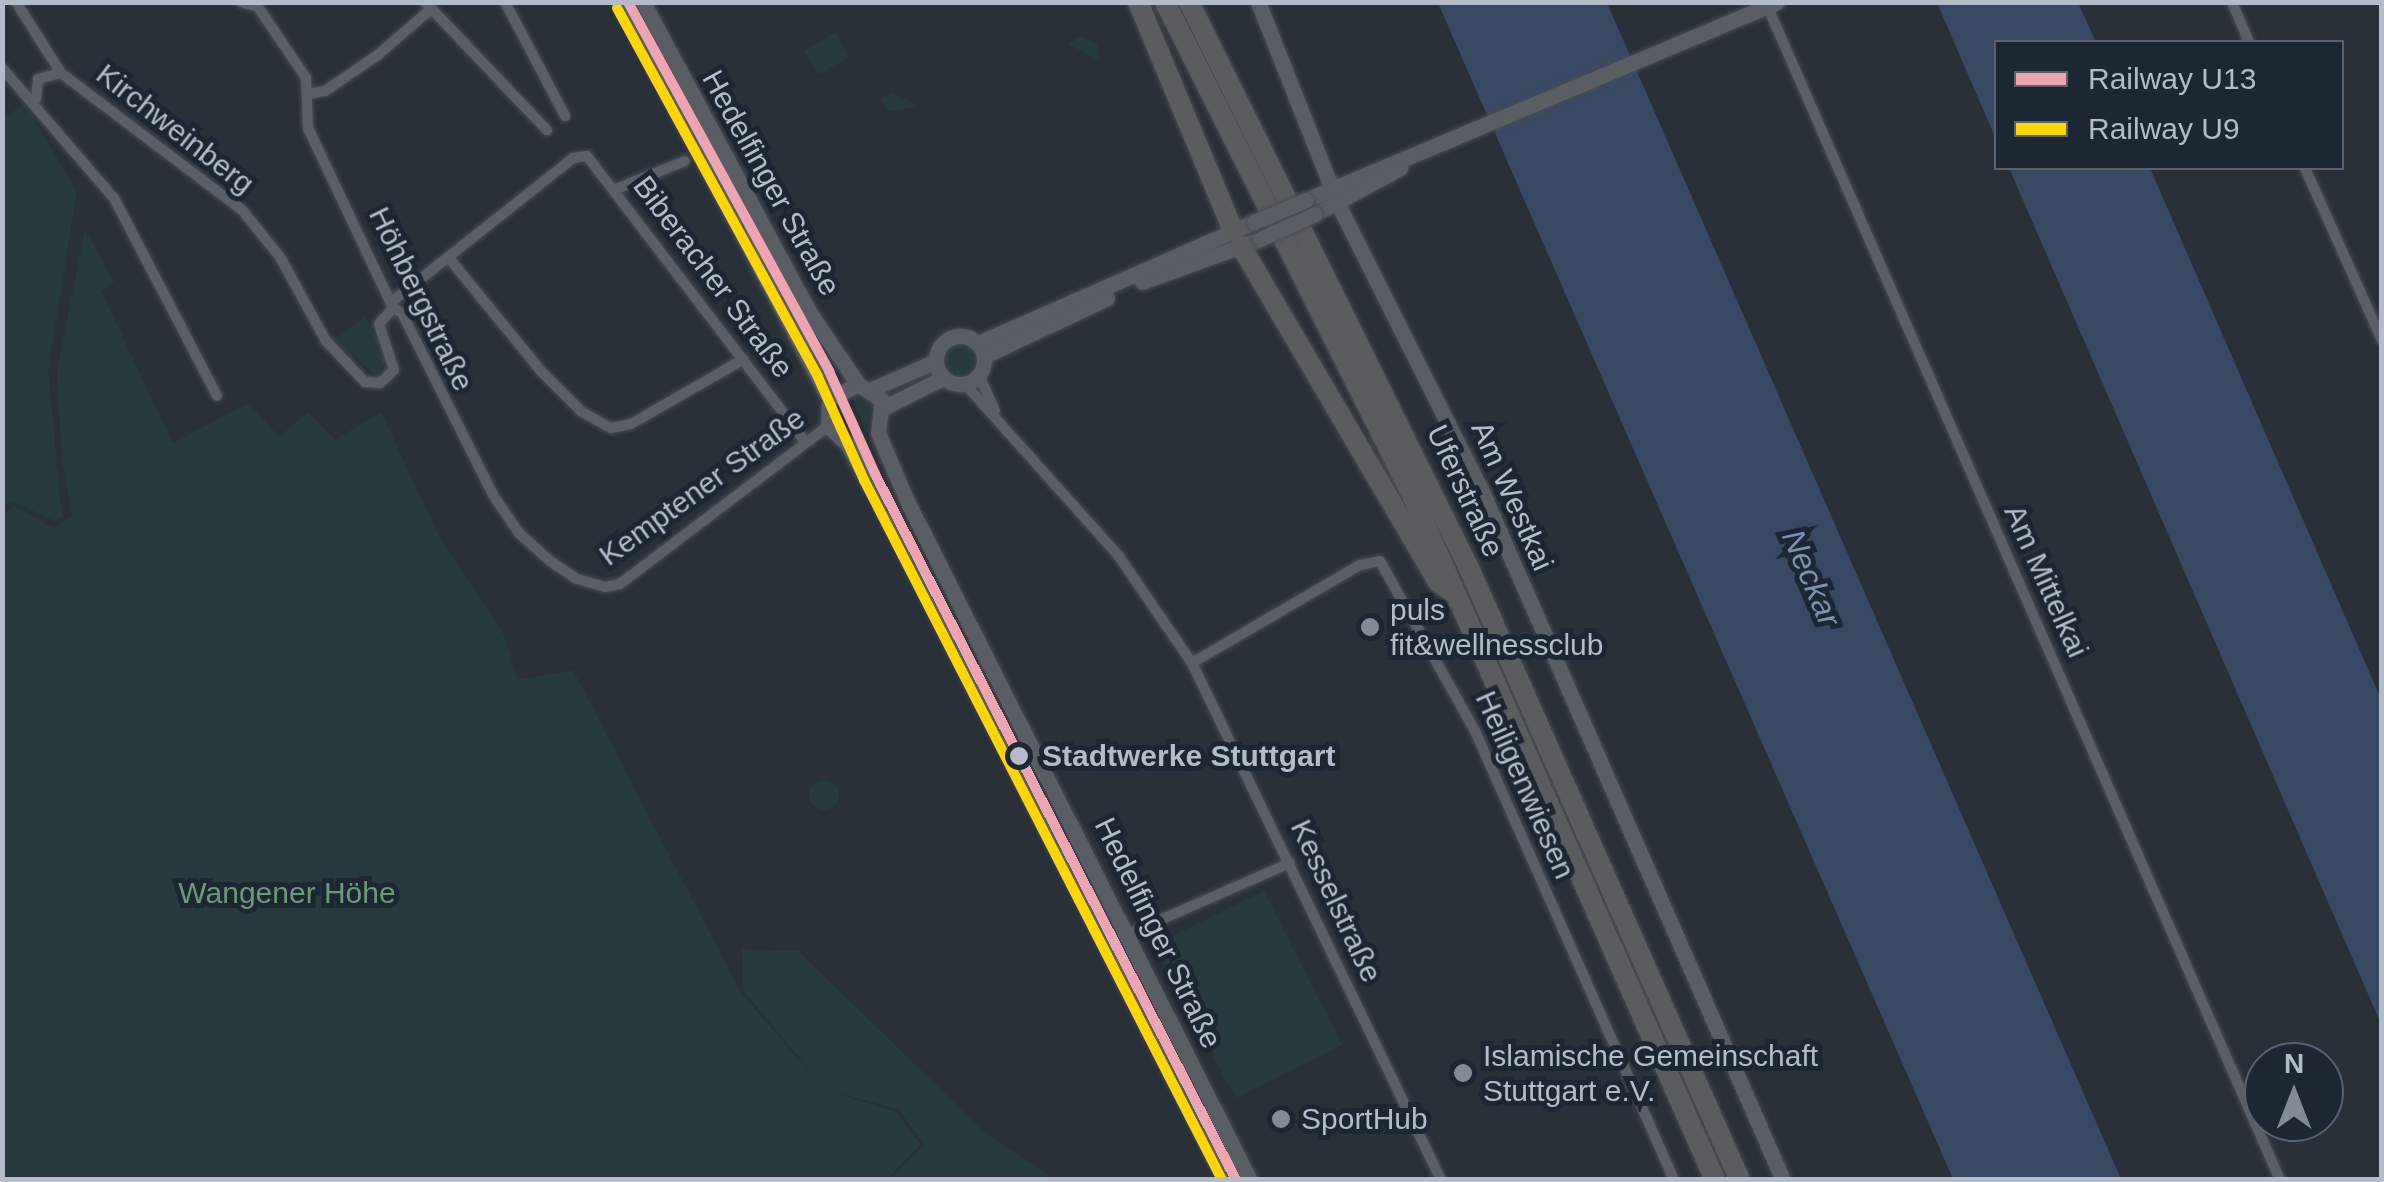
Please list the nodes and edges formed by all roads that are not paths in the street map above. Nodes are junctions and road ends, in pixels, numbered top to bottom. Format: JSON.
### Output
{"nodes":[{"id":1,"x":16,"y":2,"type":"edge"},
{"id":2,"x":241,"y":2,"type":"edge"},
{"id":3,"x":505,"y":2,"type":"edge"},
{"id":4,"x":620,"y":2,"type":"edge"},
{"id":5,"x":643,"y":2,"type":"edge"},
{"id":6,"x":1138,"y":2,"type":"edge"},
{"id":7,"x":1165,"y":2,"type":"edge"},
{"id":8,"x":1189,"y":2,"type":"edge"},
{"id":9,"x":1258,"y":2,"type":"edge"},
{"id":10,"x":2232,"y":2,"type":"edge"},
{"id":11,"x":1770,"y":4,"type":"edge"},
{"id":12,"x":260,"y":5,"type":"edge"},
{"id":13,"x":428,"y":6,"type":"edge"},
{"id":14,"x":2248,"y":40,"type":"edge"},
{"id":15,"x":4,"y":71,"type":"edge"},
{"id":16,"x":61,"y":73,"type":"junction"},
{"id":17,"x":309,"y":94,"type":"junction"},
{"id":18,"x":36,"y":100,"type":"junction"},
{"id":19,"x":566,"y":116,"type":"dead end"},
{"id":20,"x":547,"y":130,"type":"dead end"},
{"id":21,"x":685,"y":161,"type":"dead end"},
{"id":22,"x":2306,"y":170,"type":"edge"},
{"id":23,"x":616,"y":189,"type":"junction"},
{"id":24,"x":1335,"y":196,"type":"junction"},
{"id":25,"x":1311,"y":207,"type":"junction"},
{"id":26,"x":1245,"y":238,"type":"junction"},
{"id":27,"x":448,"y":258,"type":"junction"},
{"id":28,"x":394,"y":304,"type":"junction"},
{"id":29,"x":2382,"y":340,"type":"edge"},
{"id":30,"x":981,"y":350,"type":"junction"},
{"id":31,"x":744,"y":359,"type":"junction"},
{"id":32,"x":936,"y":361,"type":"junction"},
{"id":33,"x":980,"y":375,"type":"junction"},
{"id":34,"x":943,"y":378,"type":"junction"},
{"id":35,"x":965,"y":384,"type":"junction"},
{"id":36,"x":865,"y":387,"type":"junction"},
{"id":37,"x":217,"y":396,"type":"dead end"},
{"id":38,"x":830,"y":400,"type":"junction"},
{"id":39,"x":885,"y":407,"type":"junction"},
{"id":40,"x":995,"y":412,"type":"junction"},
{"id":41,"x":828,"y":426,"type":"junction"},
{"id":42,"x":878,"y":433,"type":"junction"},
{"id":43,"x":805,"y":441,"type":"junction"},
{"id":44,"x":846,"y":442,"type":"junction"},
{"id":45,"x":604,"y":587,"type":"joint"},
{"id":46,"x":1461,"y":598,"type":"junction"},
{"id":47,"x":1192,"y":664,"type":"junction"},
{"id":48,"x":1290,"y":864,"type":"junction"},
{"id":49,"x":1126,"y":935,"type":"junction"},
{"id":50,"x":1226,"y":1180,"type":"edge"},
{"id":51,"x":1250,"y":1180,"type":"edge"},
{"id":52,"x":1441,"y":1180,"type":"edge"},
{"id":53,"x":1674,"y":1180,"type":"edge"},
{"id":54,"x":1715,"y":1180,"type":"edge"},
{"id":55,"x":1740,"y":1180,"type":"edge"},
{"id":56,"x":1783,"y":1180,"type":"edge"},
{"id":57,"x":2280,"y":1180,"type":"edge"}],
"edges":[{"from":1,"to":16,"type":"street","name":"Kirchweinberg"},
{"from":2,"to":12,"type":"street","name":"Höhbergstraße"},
{"from":3,"to":19,"type":"street"},
{"from":4,"to":38,"type":"street","name":"Hedelfinger Straße"},
{"from":5,"to":36,"type":"street","name":"Hedelfinger Straße"},
{"from":6,"to":26,"type":"highway"},
{"from":7,"to":46,"type":"highway","name":"Uferstraße"},
{"from":8,"to":55,"type":"highway","name":"Uferstraße"},
{"from":9,"to":24,"type":"street","name":"Am Westkai"},
{"from":10,"to":14,"type":"street"},
{"from":11,"to":24,"type":"street"},
{"from":11,"to":57,"type":"street","name":"Am Mittelkai"},
{"from":12,"to":17,"type":"street","name":"Höhbergstraße"},
{"from":13,"to":17,"type":"street"},
{"from":13,"to":20,"type":"street"},
{"from":15,"to":18,"type":"street"},
{"from":16,"to":18,"type":"street","name":"Kirchweinberg"},
{"from":16,"to":28,"type":"street","name":"Kirchweinberg"},
{"from":17,"to":28,"type":"street","name":"Höhbergstraße"},
{"from":18,"to":37,"type":"street"},
{"from":21,"to":23,"type":"street"},
{"from":22,"to":29,"type":"street"},
{"from":23,"to":27,"type":"street","name":"Biberacher Straße"},
{"from":23,"to":31,"type":"street","name":"Biberacher Straße"},
{"from":24,"to":25,"type":"street"},
{"from":24,"to":56,"type":"street","name":"Am Westkai"},
{"from":25,"to":26,"type":"street","bridge":true},
{"from":25,"to":26,"type":"street","bridge":true},
{"from":26,"to":30,"type":"street"},
{"from":26,"to":46,"type":"highway"},
{"from":27,"to":28,"type":"street"},
{"from":27,"to":31,"type":"street"},
{"from":28,"to":45,"type":"street","name":"Höhbergstraße"},
{"from":30,"to":32,"type":"street"},
{"from":30,"to":33,"type":"street"},
{"from":31,"to":43,"type":"street","name":"Biberacher Straße"},
{"from":32,"to":34,"type":"street"},
{"from":32,"to":36,"type":"street"},
{"from":33,"to":35,"type":"street"},
{"from":33,"to":40,"type":"street","name":"Kesselstraße"},
{"from":34,"to":35,"type":"street"},
{"from":34,"to":39,"type":"street"},
{"from":35,"to":40,"type":"street","name":"Kesselstraße"},
{"from":36,"to":38,"type":"street"},
{"from":36,"to":39,"type":"street","name":"Hedelfinger Straße"},
{"from":38,"to":41,"type":"street"},
{"from":39,"to":42,"type":"street"},
{"from":40,"to":47,"type":"street","name":"Kesselstraße"},
{"from":41,"to":43,"type":"street","name":"Kemptener Straße"},
{"from":41,"to":44,"type":"street","name":"Hedelfinger Straße"},
{"from":42,"to":44,"type":"street"},
{"from":42,"to":49,"type":"street","name":"Hedelfinger Straße"},
{"from":43,"to":45,"type":"street","name":"Kemptener Straße"},
{"from":44,"to":50,"type":"street","name":"Hedelfinger Straße"},
{"from":46,"to":54,"type":"highway","name":"Uferstraße"},
{"from":47,"to":48,"type":"street","name":"Kesselstraße"},
{"from":47,"to":53,"type":"street","name":"Heiligenwiesen"},
{"from":48,"to":49,"type":"street"},
{"from":48,"to":52,"type":"street","name":"Kesselstraße"},
{"from":49,"to":51,"type":"street","name":"Hedelfinger Straße"}]}
